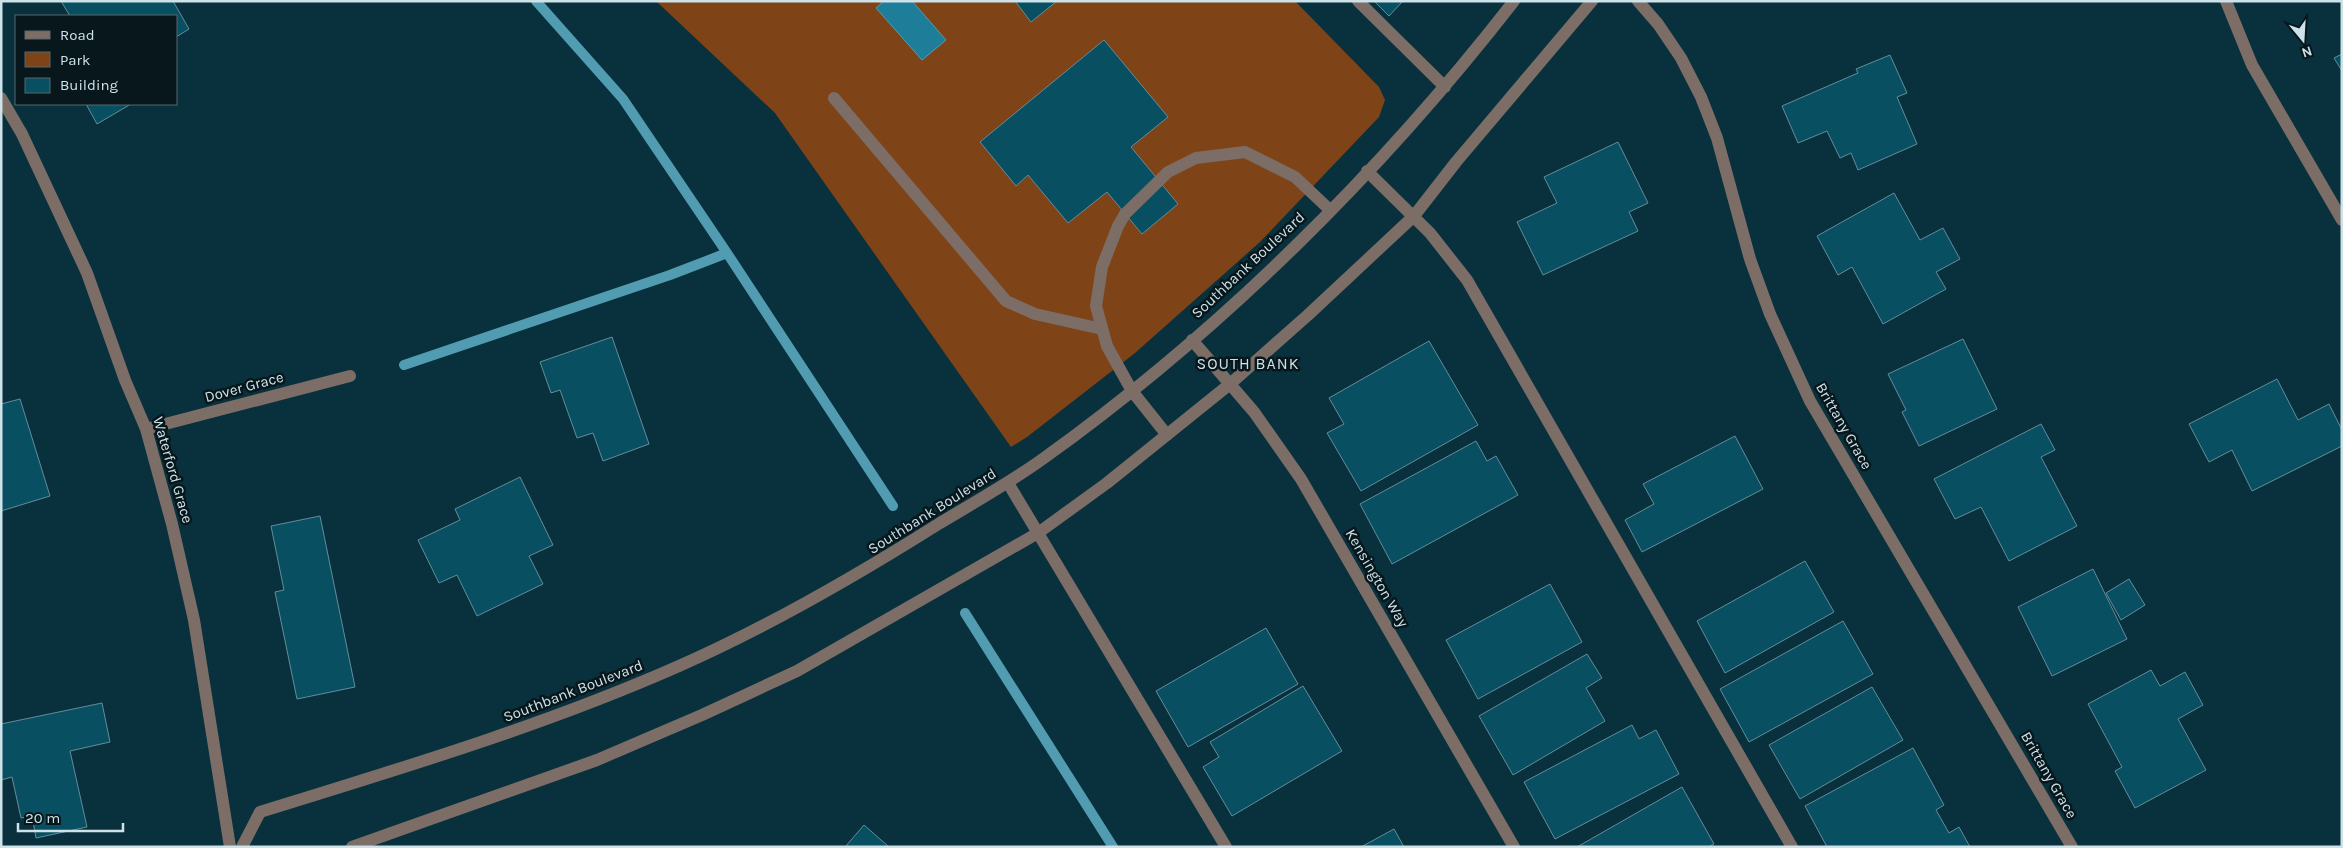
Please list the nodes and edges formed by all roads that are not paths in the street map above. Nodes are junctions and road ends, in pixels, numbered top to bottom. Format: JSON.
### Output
{"nodes":[{"id":1,"x":1358,"y":1,"type":"edge"},
{"id":2,"x":1514,"y":1,"type":"edge"},
{"id":3,"x":1592,"y":1,"type":"edge"},
{"id":4,"x":1638,"y":1,"type":"edge"},
{"id":5,"x":2226,"y":1,"type":"edge"},
{"id":6,"x":1445,"y":87,"type":"junction"},
{"id":7,"x":1,"y":98,"type":"edge"},
{"id":8,"x":834,"y":98,"type":"dead end"},
{"id":9,"x":1367,"y":171,"type":"junction"},
{"id":10,"x":1330,"y":210,"type":"junction"},
{"id":11,"x":1414,"y":216,"type":"junction"},
{"id":12,"x":2342,"y":220,"type":"edge"},
{"id":13,"x":1102,"y":330,"type":"junction"},
{"id":14,"x":1192,"y":340,"type":"junction"},
{"id":15,"x":350,"y":376,"type":"dead end"},
{"id":16,"x":1230,"y":384,"type":"junction"},
{"id":17,"x":1132,"y":391,"type":"junction"},
{"id":18,"x":146,"y":429,"type":"junction"},
{"id":19,"x":1167,"y":435,"type":"junction"},
{"id":20,"x":1008,"y":483,"type":"junction"},
{"id":21,"x":1038,"y":533,"type":"junction"},
{"id":22,"x":230,"y":847,"type":"edge"},
{"id":23,"x":242,"y":847,"type":"edge"},
{"id":24,"x":352,"y":847,"type":"edge"},
{"id":25,"x":1226,"y":847,"type":"edge"},
{"id":26,"x":1514,"y":847,"type":"edge"},
{"id":27,"x":1792,"y":847,"type":"edge"},
{"id":28,"x":2072,"y":847,"type":"edge"}],
"edges":[{"from":1,"to":6,"type":"street"},
{"from":2,"to":6,"type":"street","name":"Southbank Boulevard"},
{"from":3,"to":11,"type":"street"},
{"from":4,"to":28,"type":"street","name":"Brittany Grace"},
{"from":5,"to":12,"type":"street"},
{"from":6,"to":9,"type":"street","name":"Southbank Boulevard"},
{"from":7,"to":18,"type":"street","name":"Waterford Grace"},
{"from":8,"to":13,"type":"street"},
{"from":9,"to":10,"type":"street","name":"Southbank Boulevard"},
{"from":9,"to":11,"type":"street"},
{"from":10,"to":13,"type":"street"},
{"from":10,"to":14,"type":"street","name":"Southbank Boulevard"},
{"from":11,"to":16,"type":"street"},
{"from":11,"to":27,"type":"street"},
{"from":13,"to":17,"type":"street"},
{"from":14,"to":16,"type":"street","name":"Kensington Way"},
{"from":14,"to":17,"type":"street","name":"Southbank Boulevard"},
{"from":15,"to":18,"type":"street","name":"Dover Grace"},
{"from":16,"to":19,"type":"street"},
{"from":16,"to":26,"type":"street","name":"Kensington Way"},
{"from":17,"to":19,"type":"street"},
{"from":17,"to":20,"type":"street","name":"Southbank Boulevard"},
{"from":18,"to":22,"type":"street","name":"Waterford Grace"},
{"from":19,"to":21,"type":"street"},
{"from":20,"to":21,"type":"street"},
{"from":20,"to":23,"type":"street","name":"Southbank Boulevard"},
{"from":21,"to":24,"type":"street"},
{"from":21,"to":25,"type":"street"}]}
